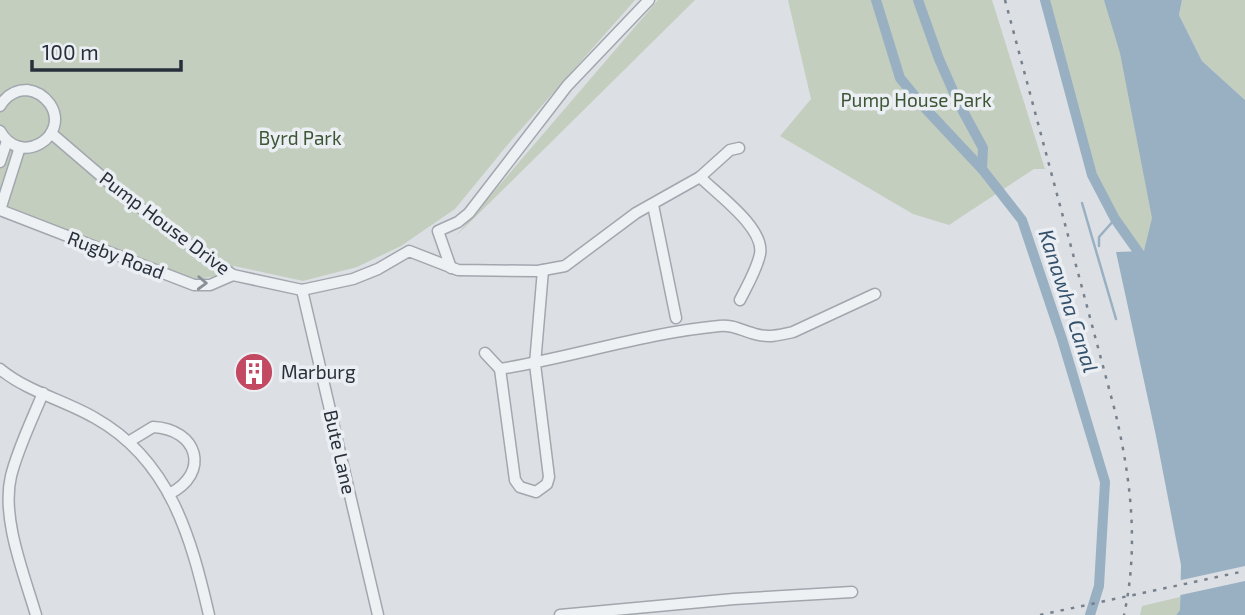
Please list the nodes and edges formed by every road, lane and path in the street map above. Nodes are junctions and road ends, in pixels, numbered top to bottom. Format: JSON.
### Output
{"nodes":[{"id":1,"x":649,"y":0,"type":"edge"},
{"id":2,"x":0,"y":106,"type":"edge"},
{"id":3,"x":51,"y":133,"type":"junction"},
{"id":4,"x":3,"y":136,"type":"edge"},
{"id":5,"x":20,"y":147,"type":"junction"},
{"id":6,"x":739,"y":148,"type":"dead end"},
{"id":7,"x":0,"y":162,"type":"edge"},
{"id":8,"x":700,"y":177,"type":"junction"},
{"id":9,"x":653,"y":205,"type":"junction"},
{"id":10,"x":0,"y":210,"type":"edge"},
{"id":11,"x":451,"y":268,"type":"junction"},
{"id":12,"x":544,"y":270,"type":"junction"},
{"id":13,"x":233,"y":275,"type":"junction"},
{"id":14,"x":302,"y":290,"type":"junction"},
{"id":15,"x":875,"y":294,"type":"dead end"},
{"id":16,"x":740,"y":300,"type":"dead end"},
{"id":17,"x":676,"y":318,"type":"dead end"},
{"id":18,"x":485,"y":353,"type":"dead end"},
{"id":19,"x":535,"y":363,"type":"junction"},
{"id":20,"x":0,"y":369,"type":"edge"},
{"id":21,"x":500,"y":369,"type":"junction"},
{"id":22,"x":43,"y":393,"type":"junction"},
{"id":23,"x":130,"y":441,"type":"junction"},
{"id":24,"x":169,"y":494,"type":"junction"},
{"id":25,"x":852,"y":592,"type":"dead end"},
{"id":26,"x":36,"y":615,"type":"edge"},
{"id":27,"x":209,"y":615,"type":"edge"},
{"id":28,"x":378,"y":615,"type":"edge"},
{"id":29,"x":560,"y":615,"type":"edge"}],
"edges":[{"from":1,"to":11,"type":"street"},
{"from":2,"to":3,"type":"street"},
{"from":3,"to":5,"type":"street"},
{"from":3,"to":13,"type":"street","name":"Pump House Drive"},
{"from":4,"to":5,"type":"street"},
{"from":4,"to":7,"type":"street"},
{"from":5,"to":10,"type":"street"},
{"from":6,"to":8,"type":"street"},
{"from":8,"to":9,"type":"street"},
{"from":8,"to":16,"type":"street"},
{"from":9,"to":12,"type":"street"},
{"from":9,"to":17,"type":"street"},
{"from":10,"to":13,"type":"street","name":"Rugby Road","one_way":true},
{"from":11,"to":12,"type":"street"},
{"from":11,"to":14,"type":"street","name":"Pump House Drive"},
{"from":12,"to":19,"type":"street"},
{"from":13,"to":14,"type":"street","name":"Pump House Drive"},
{"from":14,"to":28,"type":"street","name":"Bute Lane"},
{"from":15,"to":19,"type":"street"},
{"from":18,"to":21,"type":"street"},
{"from":19,"to":21,"type":"street"},
{"from":19,"to":21,"type":"street"},
{"from":20,"to":22,"type":"street"},
{"from":22,"to":23,"type":"street"},
{"from":22,"to":26,"type":"street"},
{"from":23,"to":24,"type":"street"},
{"from":23,"to":24,"type":"street"},
{"from":24,"to":27,"type":"street"},
{"from":25,"to":29,"type":"street"}]}
